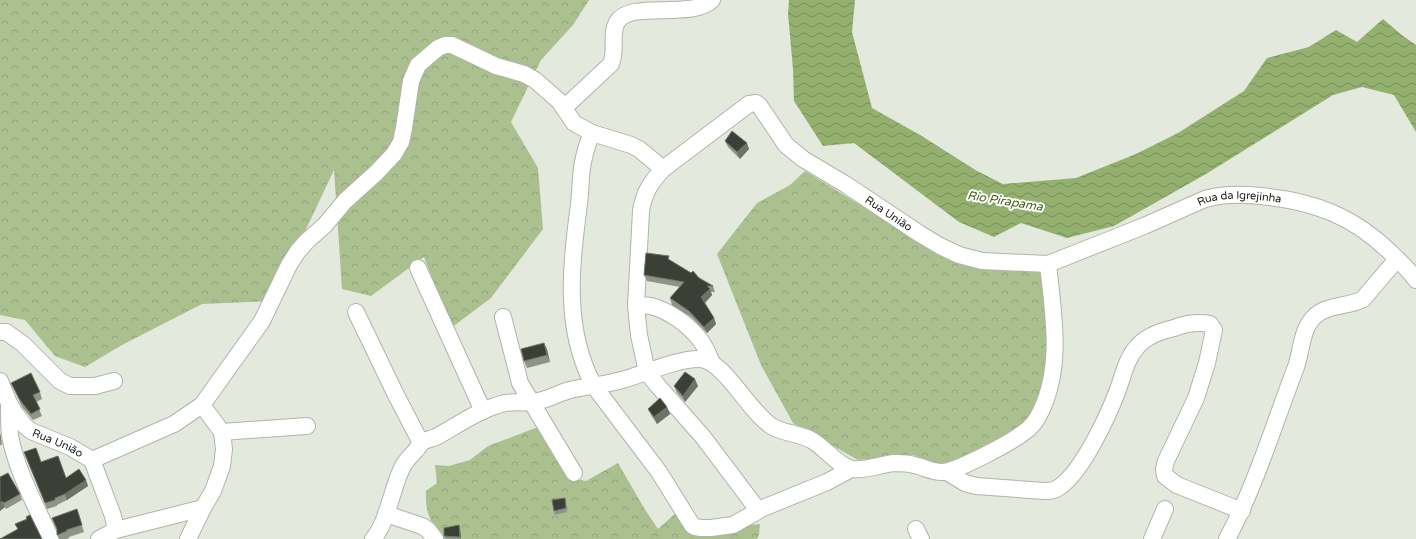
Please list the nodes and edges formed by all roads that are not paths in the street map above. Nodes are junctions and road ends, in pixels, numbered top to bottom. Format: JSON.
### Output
{"nodes":[{"id":1,"x":712,"y":0,"type":"edge"},
{"id":2,"x":564,"y":108,"type":"junction"},
{"id":3,"x":592,"y":133,"type":"junction"},
{"id":4,"x":663,"y":169,"type":"junction"},
{"id":5,"x":1397,"y":259,"type":"junction"},
{"id":6,"x":1048,"y":264,"type":"junction"},
{"id":7,"x":418,"y":268,"type":"dead end"},
{"id":8,"x":1416,"y":280,"type":"edge"},
{"id":9,"x":636,"y":306,"type":"junction"},
{"id":10,"x":356,"y":312,"type":"dead end"},
{"id":11,"x":503,"y":317,"type":"dead end"},
{"id":12,"x":0,"y":332,"type":"edge"},
{"id":13,"x":712,"y":363,"type":"junction"},
{"id":14,"x":647,"y":372,"type":"junction"},
{"id":15,"x":0,"y":381,"type":"edge"},
{"id":16,"x":114,"y":381,"type":"dead end"},
{"id":17,"x":594,"y":386,"type":"junction"},
{"id":18,"x":532,"y":402,"type":"junction"},
{"id":19,"x":9,"y":403,"type":"junction"},
{"id":20,"x":202,"y":404,"type":"junction"},
{"id":21,"x":484,"y":411,"type":"junction"},
{"id":22,"x":307,"y":426,"type":"dead end"},
{"id":23,"x":222,"y":432,"type":"junction"},
{"id":24,"x":421,"y":443,"type":"junction"},
{"id":25,"x":92,"y":460,"type":"junction"},
{"id":26,"x":851,"y":468,"type":"junction"},
{"id":27,"x":947,"y":472,"type":"junction"},
{"id":28,"x":574,"y":473,"type":"dead end"},
{"id":29,"x":203,"y":508,"type":"junction"},
{"id":30,"x":1165,"y":509,"type":"dead end"},
{"id":31,"x":758,"y":510,"type":"junction"},
{"id":32,"x":1242,"y":511,"type":"junction"},
{"id":33,"x":386,"y":514,"type":"junction"},
{"id":34,"x":116,"y":530,"type":"junction"},
{"id":35,"x":51,"y":539,"type":"edge"},
{"id":36,"x":101,"y":539,"type":"edge"},
{"id":37,"x":188,"y":539,"type":"edge"},
{"id":38,"x":372,"y":539,"type":"edge"},
{"id":39,"x":435,"y":539,"type":"edge"},
{"id":40,"x":1152,"y":539,"type":"edge"},
{"id":41,"x":1227,"y":539,"type":"edge"}],
"edges":[{"from":1,"to":2,"type":"street"},
{"from":2,"to":3,"type":"street"},
{"from":2,"to":20,"type":"street"},
{"from":3,"to":4,"type":"street"},
{"from":3,"to":17,"type":"street"},
{"from":4,"to":6,"type":"street","name":"Rua União"},
{"from":4,"to":9,"type":"street"},
{"from":5,"to":6,"type":"street","name":"Rua da Igrejinha"},
{"from":5,"to":8,"type":"street","name":"Rua da Igrejinha"},
{"from":5,"to":32,"type":"street"},
{"from":6,"to":27,"type":"street"},
{"from":7,"to":21,"type":"street"},
{"from":9,"to":13,"type":"street"},
{"from":9,"to":14,"type":"street"},
{"from":10,"to":24,"type":"street"},
{"from":11,"to":18,"type":"street"},
{"from":12,"to":16,"type":"street"},
{"from":13,"to":14,"type":"street"},
{"from":13,"to":26,"type":"street"},
{"from":14,"to":17,"type":"street"},
{"from":14,"to":31,"type":"street"},
{"from":15,"to":19,"type":"street","name":"Rua União"},
{"from":17,"to":18,"type":"street"},
{"from":17,"to":31,"type":"street"},
{"from":18,"to":21,"type":"street"},
{"from":18,"to":28,"type":"street"},
{"from":19,"to":25,"type":"street","name":"Rua União"},
{"from":19,"to":35,"type":"street"},
{"from":20,"to":23,"type":"street"},
{"from":20,"to":25,"type":"street"},
{"from":21,"to":24,"type":"street"},
{"from":22,"to":23,"type":"street"},
{"from":23,"to":29,"type":"street"},
{"from":24,"to":33,"type":"street"},
{"from":25,"to":34,"type":"street","name":"Rua União"},
{"from":26,"to":27,"type":"street"},
{"from":26,"to":31,"type":"street"},
{"from":27,"to":32,"type":"street"},
{"from":29,"to":34,"type":"street"},
{"from":29,"to":37,"type":"street"},
{"from":30,"to":40,"type":"street"},
{"from":32,"to":41,"type":"street"},
{"from":33,"to":38,"type":"street"},
{"from":33,"to":39,"type":"street"},
{"from":34,"to":36,"type":"street"}]}
